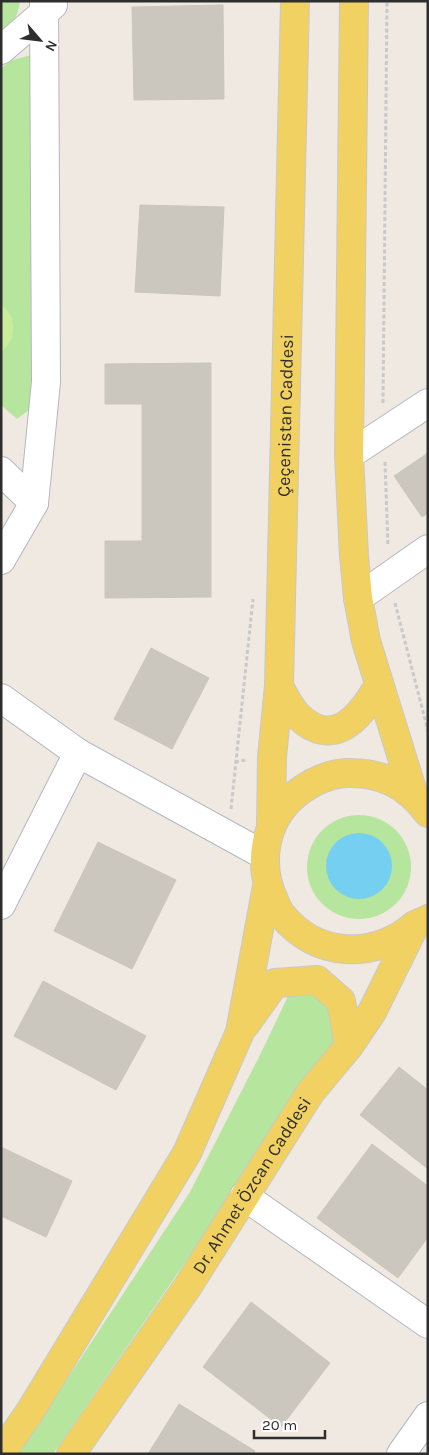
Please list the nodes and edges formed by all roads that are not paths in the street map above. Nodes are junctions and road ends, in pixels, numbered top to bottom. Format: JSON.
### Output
{"nodes":[{"id":1,"x":296,"y":1,"type":"edge"},
{"id":2,"x":354,"y":1,"type":"edge"},
{"id":3,"x":49,"y":5,"type":"edge"},
{"id":4,"x":1,"y":50,"type":"edge"},
{"id":5,"x":428,"y":403,"type":"edge"},
{"id":6,"x":349,"y":455,"type":"junction"},
{"id":7,"x":1,"y":471,"type":"edge"},
{"id":8,"x":34,"y":503,"type":"junction"},
{"id":9,"x":428,"y":549,"type":"edge"},
{"id":10,"x":1,"y":560,"type":"edge"},
{"id":11,"x":358,"y":598,"type":"junction"},
{"id":12,"x":379,"y":684,"type":"junction"},
{"id":13,"x":279,"y":686,"type":"junction"},
{"id":14,"x":1,"y":698,"type":"edge"},
{"id":15,"x":78,"y":753,"type":"junction"},
{"id":16,"x":423,"y":802,"type":"edge"},
{"id":17,"x":271,"y":827,"type":"junction"},
{"id":18,"x":264,"y":855,"type":"junction"},
{"id":19,"x":267,"y":886,"type":"junction"},
{"id":20,"x":1,"y":905,"type":"edge"},
{"id":21,"x":424,"y":917,"type":"edge"},
{"id":22,"x":240,"y":1032,"type":"junction"},
{"id":23,"x":349,"y":1046,"type":"junction"},
{"id":24,"x":244,"y":1196,"type":"junction"},
{"id":25,"x":428,"y":1324,"type":"edge"},
{"id":26,"x":428,"y":1416,"type":"edge"},
{"id":27,"x":1,"y":1454,"type":"edge"},
{"id":28,"x":71,"y":1454,"type":"edge"},
{"id":29,"x":400,"y":1454,"type":"edge"}],
"edges":[{"from":1,"to":13,"type":"main road","name":"Çeçenistan Caddesi"},
{"from":2,"to":6,"type":"main road"},
{"from":3,"to":4,"type":"street"},
{"from":3,"to":8,"type":"street"},
{"from":5,"to":6,"type":"street"},
{"from":6,"to":11,"type":"main road"},
{"from":7,"to":8,"type":"street"},
{"from":8,"to":10,"type":"street"},
{"from":9,"to":11,"type":"street"},
{"from":11,"to":12,"type":"main road"},
{"from":12,"to":13,"type":"main road"},
{"from":12,"to":16,"type":"main road"},
{"from":13,"to":17,"type":"main road","name":"Çeçenistan Caddesi"},
{"from":14,"to":15,"type":"street"},
{"from":15,"to":18,"type":"street"},
{"from":15,"to":20,"type":"street"},
{"from":16,"to":17,"type":"main road"},
{"from":17,"to":18,"type":"main road"},
{"from":18,"to":19,"type":"main road"},
{"from":19,"to":21,"type":"main road"},
{"from":19,"to":22,"type":"main road"},
{"from":21,"to":23,"type":"main road","name":"Dr. Ahmet Özcan Caddesi"},
{"from":22,"to":23,"type":"main road"},
{"from":22,"to":27,"type":"main road"},
{"from":23,"to":24,"type":"main road","name":"Dr. Ahmet Özcan Caddesi"},
{"from":24,"to":25,"type":"street"},
{"from":24,"to":28,"type":"main road","name":"Dr. Ahmet Özcan Caddesi"},
{"from":26,"to":29,"type":"street"}]}
